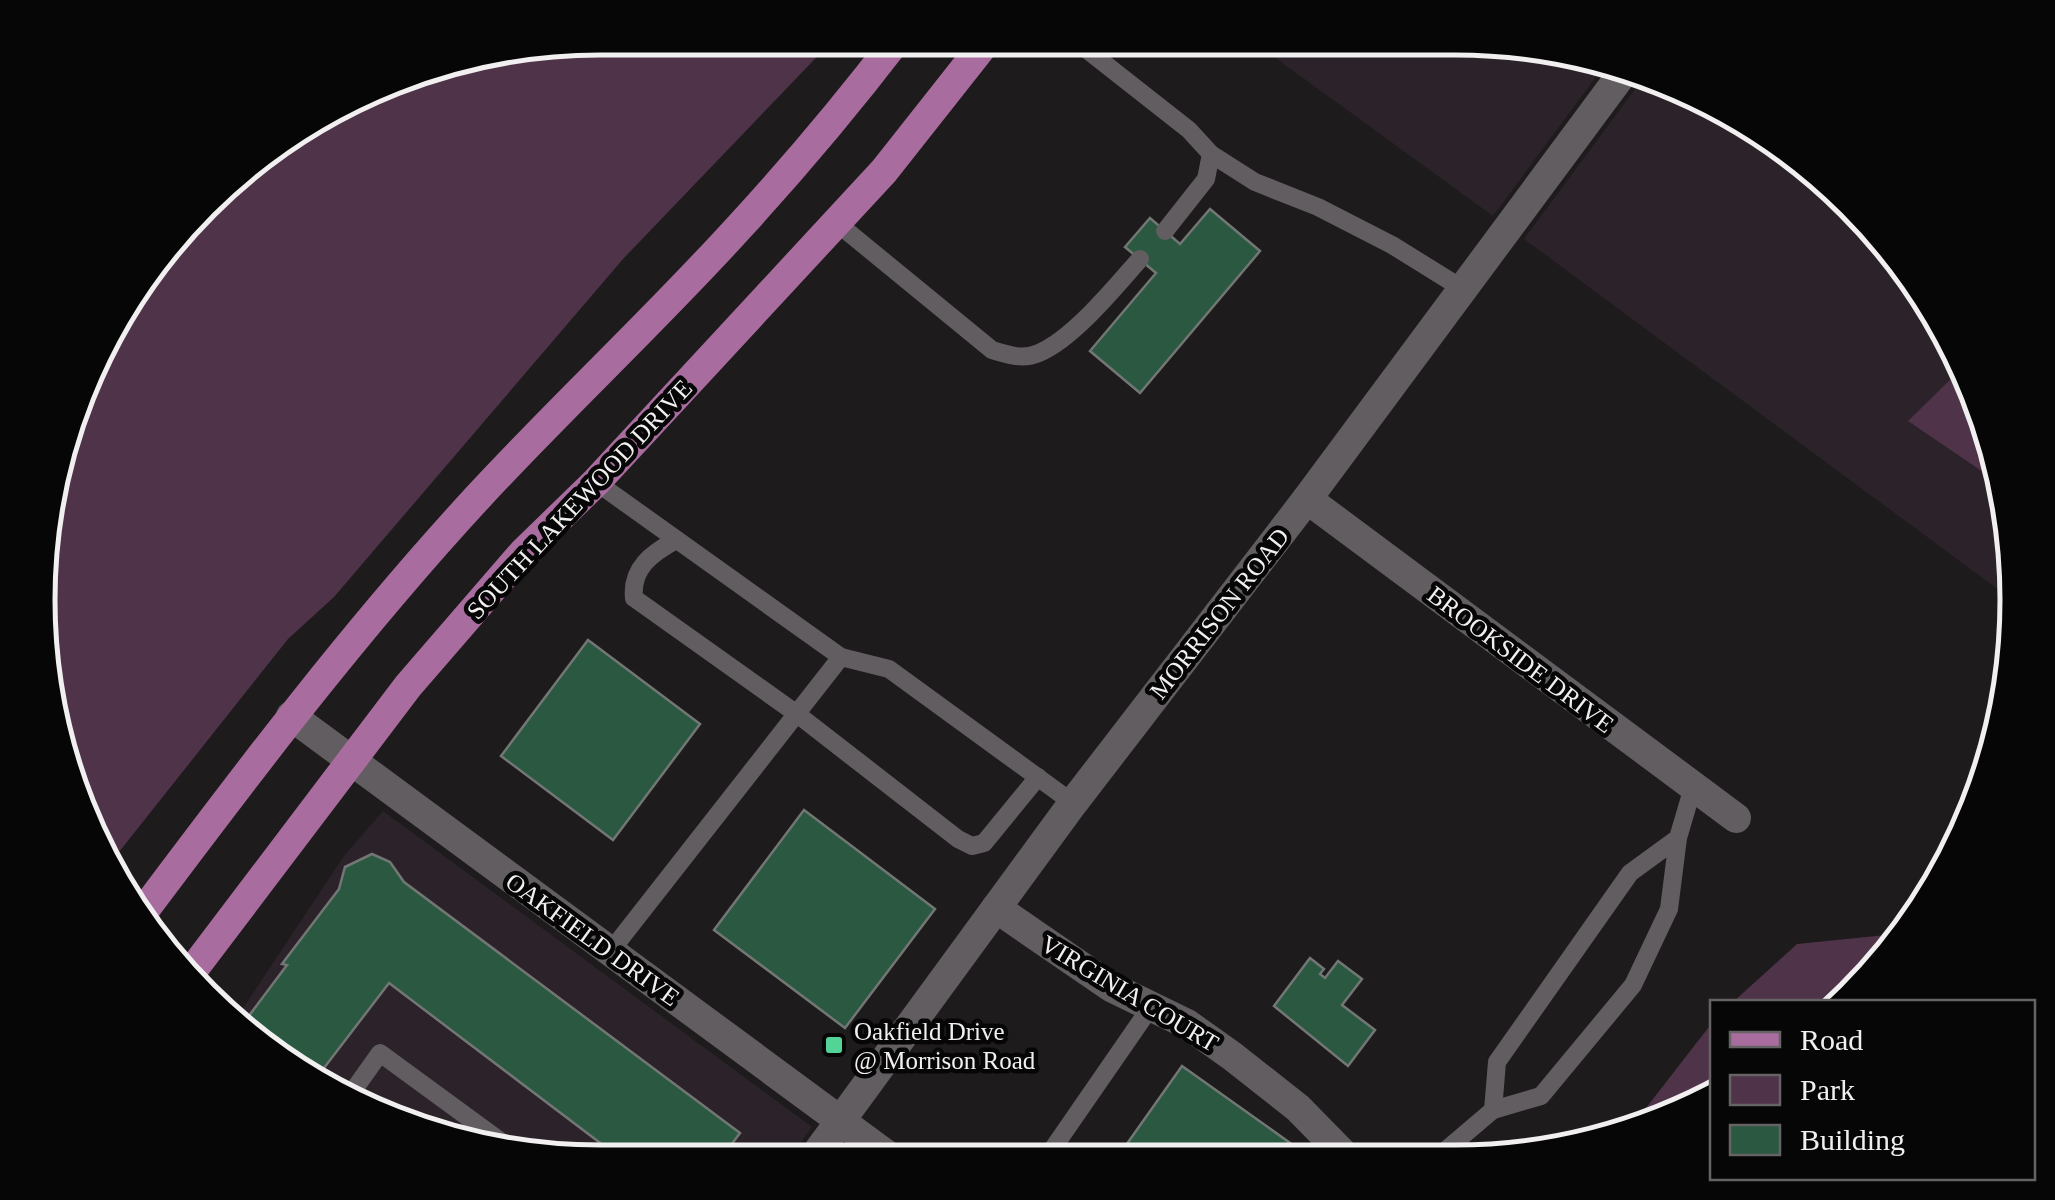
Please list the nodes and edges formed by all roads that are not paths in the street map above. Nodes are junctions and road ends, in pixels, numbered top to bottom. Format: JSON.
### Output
{"nodes":[{"id":1,"x":885,"y":55,"type":"edge"},
{"id":2,"x":976,"y":55,"type":"edge"},
{"id":3,"x":1094,"y":55,"type":"edge"},
{"id":4,"x":1617,"y":80,"type":"edge"},
{"id":5,"x":1211,"y":154,"type":"junction"},
{"id":6,"x":837,"y":223,"type":"junction"},
{"id":7,"x":1164,"y":231,"type":"dead end"},
{"id":8,"x":1140,"y":259,"type":"dead end"},
{"id":9,"x":1463,"y":289,"type":"junction"},
{"id":10,"x":596,"y":482,"type":"junction"},
{"id":11,"x":1307,"y":500,"type":"junction"},
{"id":12,"x":676,"y":540,"type":"junction"},
{"id":13,"x":842,"y":657,"type":"junction"},
{"id":14,"x":796,"y":714,"type":"junction"},
{"id":15,"x":291,"y":716,"type":"junction"},
{"id":16,"x":350,"y":760,"type":"junction"},
{"id":17,"x":1038,"y":777,"type":"junction"},
{"id":18,"x":1693,"y":787,"type":"junction"},
{"id":19,"x":1073,"y":803,"type":"junction"},
{"id":20,"x":1736,"y":818,"type":"dead end"},
{"id":21,"x":1678,"y":838,"type":"junction"},
{"id":22,"x":148,"y":905,"type":"edge"},
{"id":23,"x":996,"y":908,"type":"junction"},
{"id":24,"x":610,"y":952,"type":"junction"},
{"id":25,"x":197,"y":966,"type":"edge"},
{"id":26,"x":1150,"y":1008,"type":"junction"},
{"id":27,"x":356,"y":1087,"type":"edge"},
{"id":28,"x":1494,"y":1110,"type":"junction"},
{"id":29,"x":841,"y":1122,"type":"junction"},
{"id":30,"x":489,"y":1134,"type":"edge"},
{"id":31,"x":823,"y":1145,"type":"edge"},
{"id":32,"x":873,"y":1145,"type":"edge"},
{"id":33,"x":1056,"y":1145,"type":"edge"},
{"id":34,"x":1334,"y":1145,"type":"edge"},
{"id":35,"x":1452,"y":1145,"type":"edge"}],
"edges":[{"from":1,"to":15,"type":"main road"},
{"from":2,"to":6,"type":"main road","name":"SOUTH LAKEWOOD DRIVE"},
{"from":3,"to":5,"type":"lane"},
{"from":4,"to":9,"type":"street","name":"MORRISON ROAD"},
{"from":5,"to":7,"type":"lane"},
{"from":5,"to":9,"type":"lane"},
{"from":6,"to":8,"type":"lane"},
{"from":6,"to":10,"type":"main road","name":"SOUTH LAKEWOOD DRIVE"},
{"from":9,"to":11,"type":"street","name":"MORRISON ROAD"},
{"from":10,"to":12,"type":"lane"},
{"from":10,"to":16,"type":"main road","name":"SOUTH LAKEWOOD DRIVE"},
{"from":11,"to":18,"type":"street","name":"BROOKSIDE DRIVE"},
{"from":11,"to":19,"type":"street","name":"MORRISON ROAD"},
{"from":12,"to":13,"type":"lane"},
{"from":12,"to":14,"type":"lane"},
{"from":13,"to":14,"type":"lane"},
{"from":13,"to":17,"type":"lane"},
{"from":14,"to":17,"type":"lane"},
{"from":14,"to":24,"type":"lane"},
{"from":15,"to":16,"type":"street","name":"OAKFIELD DRIVE"},
{"from":15,"to":22,"type":"main road"},
{"from":16,"to":24,"type":"street","name":"OAKFIELD DRIVE"},
{"from":16,"to":25,"type":"main road","name":"SOUTH LAKEWOOD DRIVE"},
{"from":17,"to":19,"type":"lane"},
{"from":18,"to":20,"type":"street","name":"BROOKSIDE DRIVE"},
{"from":18,"to":21,"type":"lane"},
{"from":19,"to":23,"type":"street","name":"MORRISON ROAD"},
{"from":21,"to":28,"type":"lane"},
{"from":21,"to":28,"type":"lane"},
{"from":23,"to":26,"type":"street","name":"VIRGINIA COURT"},
{"from":23,"to":29,"type":"street","name":"MORRISON ROAD"},
{"from":24,"to":29,"type":"street","name":"OAKFIELD DRIVE"},
{"from":26,"to":33,"type":"lane"},
{"from":26,"to":34,"type":"street","name":"VIRGINIA COURT"},
{"from":27,"to":30,"type":"lane"},
{"from":28,"to":35,"type":"lane"},
{"from":29,"to":31,"type":"street","name":"MORRISON ROAD"},
{"from":29,"to":32,"type":"street","name":"OAKFIELD DRIVE"}]}
